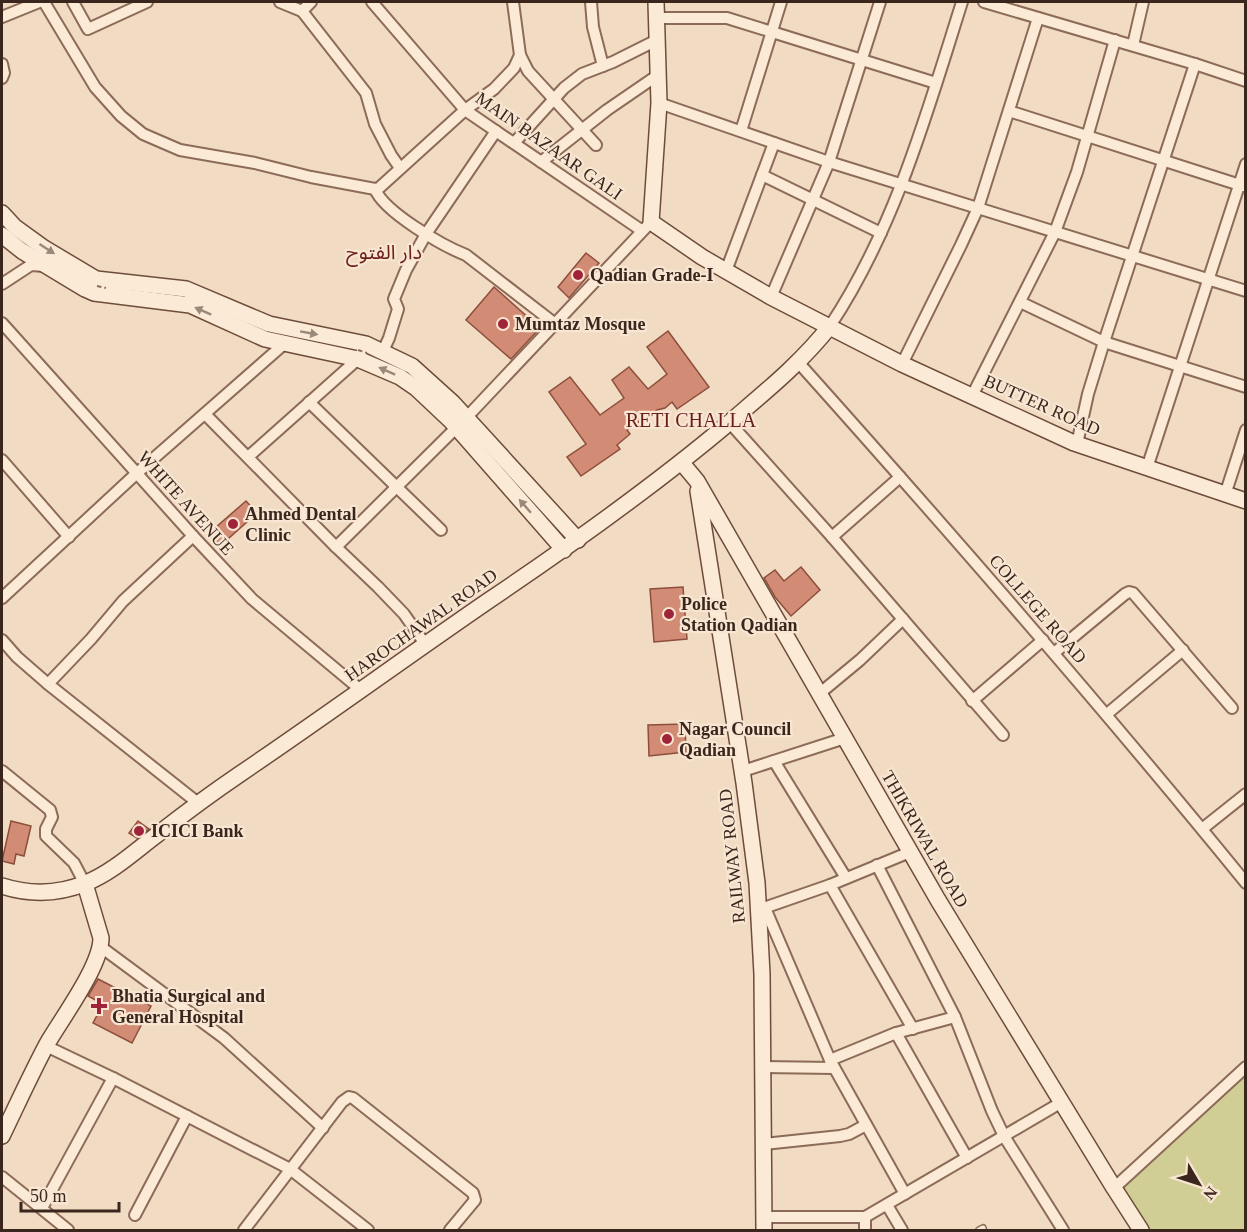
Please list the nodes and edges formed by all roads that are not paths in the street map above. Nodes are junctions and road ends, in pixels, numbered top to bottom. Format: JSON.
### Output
{"nodes":[{"id":1,"x":58,"y":2,"type":"edge"},
{"id":2,"x":73,"y":2,"type":"edge"},
{"id":3,"x":147,"y":2,"type":"edge"},
{"id":4,"x":280,"y":2,"type":"edge"},
{"id":5,"x":312,"y":2,"type":"edge"},
{"id":6,"x":372,"y":2,"type":"edge"},
{"id":7,"x":513,"y":2,"type":"edge"},
{"id":8,"x":591,"y":2,"type":"edge"},
{"id":9,"x":656,"y":2,"type":"edge"},
{"id":10,"x":781,"y":2,"type":"edge"},
{"id":11,"x":880,"y":2,"type":"edge"},
{"id":12,"x":962,"y":2,"type":"edge"},
{"id":13,"x":984,"y":2,"type":"edge"},
{"id":14,"x":1143,"y":2,"type":"edge"},
{"id":15,"x":43,"y":3,"type":"edge"},
{"id":16,"x":302,"y":11,"type":"junction"},
{"id":17,"x":2,"y":17,"type":"edge"},
{"id":18,"x":656,"y":18,"type":"junction"},
{"id":19,"x":1038,"y":18,"type":"junction"},
{"id":20,"x":772,"y":32,"type":"junction"},
{"id":21,"x":657,"y":40,"type":"junction"},
{"id":22,"x":1115,"y":40,"type":"junction"},
{"id":23,"x":1133,"y":45,"type":"junction"},
{"id":24,"x":520,"y":55,"type":"junction"},
{"id":25,"x":861,"y":61,"type":"junction"},
{"id":26,"x":1195,"y":63,"type":"junction"},
{"id":27,"x":2,"y":64,"type":"edge"},
{"id":28,"x":603,"y":66,"type":"junction"},
{"id":29,"x":658,"y":75,"type":"junction"},
{"id":30,"x":2,"y":78,"type":"edge"},
{"id":31,"x":1245,"y":81,"type":"edge"},
{"id":32,"x":936,"y":83,"type":"junction"},
{"id":33,"x":554,"y":99,"type":"junction"},
{"id":34,"x":659,"y":103,"type":"junction"},
{"id":35,"x":465,"y":110,"type":"junction"},
{"id":36,"x":1009,"y":111,"type":"junction"},
{"id":37,"x":581,"y":130,"type":"junction"},
{"id":38,"x":496,"y":131,"type":"junction"},
{"id":39,"x":741,"y":131,"type":"junction"},
{"id":40,"x":1088,"y":136,"type":"junction"},
{"id":41,"x":514,"y":143,"type":"junction"},
{"id":42,"x":774,"y":143,"type":"junction"},
{"id":43,"x":596,"y":145,"type":"dead end"},
{"id":44,"x":1163,"y":161,"type":"junction"},
{"id":45,"x":541,"y":162,"type":"junction"},
{"id":46,"x":829,"y":162,"type":"junction"},
{"id":47,"x":1245,"y":164,"type":"edge"},
{"id":48,"x":400,"y":168,"type":"junction"},
{"id":49,"x":762,"y":175,"type":"junction"},
{"id":50,"x":902,"y":184,"type":"junction"},
{"id":51,"x":1242,"y":186,"type":"edge"},
{"id":52,"x":375,"y":189,"type":"junction"},
{"id":53,"x":813,"y":198,"type":"junction"},
{"id":54,"x":978,"y":208,"type":"junction"},
{"id":55,"x":2,"y":213,"type":"edge"},
{"id":56,"x":646,"y":226,"type":"junction"},
{"id":57,"x":1055,"y":232,"type":"junction"},
{"id":58,"x":881,"y":233,"type":"junction"},
{"id":59,"x":426,"y":234,"type":"junction"},
{"id":60,"x":2,"y":235,"type":"edge"},
{"id":61,"x":1132,"y":256,"type":"junction"},
{"id":62,"x":48,"y":267,"type":"junction"},
{"id":63,"x":726,"y":271,"type":"junction"},
{"id":64,"x":1209,"y":279,"type":"junction"},
{"id":65,"x":2,"y":284,"type":"edge"},
{"id":66,"x":102,"y":287,"type":"junction"},
{"id":67,"x":1245,"y":291,"type":"edge"},
{"id":68,"x":771,"y":297,"type":"junction"},
{"id":69,"x":1020,"y":302,"type":"junction"},
{"id":70,"x":2,"y":322,"type":"edge"},
{"id":71,"x":555,"y":323,"type":"junction"},
{"id":72,"x":830,"y":326,"type":"junction"},
{"id":73,"x":277,"y":337,"type":"junction"},
{"id":74,"x":1104,"y":342,"type":"junction"},
{"id":75,"x":362,"y":351,"type":"junction"},
{"id":76,"x":383,"y":351,"type":"junction"},
{"id":77,"x":798,"y":362,"type":"junction"},
{"id":78,"x":902,"y":364,"type":"junction"},
{"id":79,"x":1180,"y":366,"type":"junction"},
{"id":80,"x":1245,"y":387,"type":"edge"},
{"id":81,"x":972,"y":396,"type":"junction"},
{"id":82,"x":309,"y":402,"type":"junction"},
{"id":83,"x":205,"y":414,"type":"junction"},
{"id":84,"x":729,"y":422,"type":"junction"},
{"id":85,"x":461,"y":423,"type":"junction"},
{"id":86,"x":1245,"y":430,"type":"edge"},
{"id":87,"x":1077,"y":444,"type":"junction"},
{"id":88,"x":248,"y":457,"type":"junction"},
{"id":89,"x":2,"y":460,"type":"edge"},
{"id":90,"x":682,"y":463,"type":"junction"},
{"id":91,"x":1147,"y":468,"type":"junction"},
{"id":92,"x":136,"y":473,"type":"junction"},
{"id":93,"x":900,"y":477,"type":"junction"},
{"id":94,"x":697,"y":481,"type":"junction"},
{"id":95,"x":397,"y":486,"type":"junction"},
{"id":96,"x":1225,"y":495,"type":"junction"},
{"id":97,"x":1245,"y":501,"type":"edge"},
{"id":98,"x":441,"y":530,"type":"dead end"},
{"id":99,"x":193,"y":536,"type":"junction"},
{"id":100,"x":69,"y":537,"type":"junction"},
{"id":101,"x":832,"y":537,"type":"junction"},
{"id":102,"x":578,"y":540,"type":"junction"},
{"id":103,"x":336,"y":547,"type":"junction"},
{"id":104,"x":564,"y":550,"type":"junction"},
{"id":105,"x":2,"y":598,"type":"edge"},
{"id":106,"x":903,"y":620,"type":"junction"},
{"id":107,"x":2,"y":640,"type":"edge"},
{"id":108,"x":1043,"y":640,"type":"junction"},
{"id":109,"x":425,"y":644,"type":"junction"},
{"id":110,"x":1183,"y":650,"type":"junction"},
{"id":111,"x":1054,"y":653,"type":"junction"},
{"id":112,"x":48,"y":684,"type":"junction"},
{"id":113,"x":362,"y":691,"type":"junction"},
{"id":114,"x":819,"y":694,"type":"junction"},
{"id":115,"x":972,"y":701,"type":"junction"},
{"id":116,"x":1232,"y":708,"type":"dead end"},
{"id":117,"x":1107,"y":714,"type":"junction"},
{"id":118,"x":1003,"y":735,"type":"dead end"},
{"id":119,"x":845,"y":738,"type":"junction"},
{"id":120,"x":774,"y":761,"type":"junction"},
{"id":121,"x":2,"y":771,"type":"edge"},
{"id":122,"x":742,"y":771,"type":"junction"},
{"id":123,"x":1245,"y":794,"type":"edge"},
{"id":124,"x":198,"y":803,"type":"junction"},
{"id":125,"x":1202,"y":829,"type":"junction"},
{"id":126,"x":910,"y":852,"type":"junction"},
{"id":127,"x":877,"y":865,"type":"junction"},
{"id":128,"x":846,"y":878,"type":"junction"},
{"id":129,"x":1245,"y":883,"type":"edge"},
{"id":130,"x":85,"y":884,"type":"junction"},
{"id":131,"x":830,"y":885,"type":"junction"},
{"id":132,"x":2,"y":886,"type":"edge"},
{"id":133,"x":762,"y":909,"type":"junction"},
{"id":134,"x":101,"y":947,"type":"junction"},
{"id":135,"x":955,"y":1017,"type":"junction"},
{"id":136,"x":913,"y":1029,"type":"junction"},
{"id":137,"x":896,"y":1033,"type":"junction"},
{"id":138,"x":46,"y":1046,"type":"junction"},
{"id":139,"x":832,"y":1064,"type":"junction"},
{"id":140,"x":763,"y":1067,"type":"junction"},
{"id":141,"x":1245,"y":1067,"type":"edge"},
{"id":142,"x":113,"y":1078,"type":"junction"},
{"id":143,"x":1062,"y":1102,"type":"junction"},
{"id":144,"x":187,"y":1116,"type":"junction"},
{"id":145,"x":866,"y":1125,"type":"junction"},
{"id":146,"x":323,"y":1128,"type":"junction"},
{"id":147,"x":2,"y":1136,"type":"edge"},
{"id":148,"x":1004,"y":1136,"type":"junction"},
{"id":149,"x":764,"y":1144,"type":"junction"},
{"id":150,"x":967,"y":1158,"type":"junction"},
{"id":151,"x":290,"y":1169,"type":"junction"},
{"id":152,"x":2,"y":1177,"type":"edge"},
{"id":153,"x":1114,"y":1188,"type":"junction"},
{"id":154,"x":905,"y":1194,"type":"junction"},
{"id":155,"x":887,"y":1204,"type":"junction"},
{"id":156,"x":42,"y":1208,"type":"junction"},
{"id":157,"x":135,"y":1215,"type":"dead end"},
{"id":158,"x":866,"y":1217,"type":"junction"},
{"id":159,"x":765,"y":1224,"type":"edge"},
{"id":160,"x":68,"y":1230,"type":"edge"},
{"id":161,"x":244,"y":1230,"type":"edge"},
{"id":162,"x":368,"y":1230,"type":"edge"},
{"id":163,"x":450,"y":1230,"type":"edge"},
{"id":164,"x":865,"y":1230,"type":"edge"},
{"id":165,"x":902,"y":1230,"type":"edge"},
{"id":166,"x":1064,"y":1230,"type":"edge"},
{"id":167,"x":1142,"y":1230,"type":"edge"}],
"edges":[{"from":1,"to":15,"type":"street"},
{"from":2,"to":3,"type":"street"},
{"from":4,"to":16,"type":"street"},
{"from":5,"to":16,"type":"street"},
{"from":6,"to":35,"type":"street","name":"MAIN BAZAAR GALI"},
{"from":7,"to":24,"type":"street"},
{"from":8,"to":28,"type":"street"},
{"from":9,"to":18,"type":"main road"},
{"from":10,"to":20,"type":"street"},
{"from":11,"to":25,"type":"street"},
{"from":12,"to":32,"type":"street"},
{"from":13,"to":19,"type":"street"},
{"from":14,"to":23,"type":"street"},
{"from":15,"to":17,"type":"street"},
{"from":15,"to":52,"type":"street"},
{"from":16,"to":48,"type":"street"},
{"from":18,"to":20,"type":"street"},
{"from":18,"to":21,"type":"main road"},
{"from":19,"to":22,"type":"street"},
{"from":19,"to":36,"type":"street"},
{"from":20,"to":25,"type":"street"},
{"from":20,"to":39,"type":"street"},
{"from":21,"to":28,"type":"street"},
{"from":21,"to":29,"type":"main road"},
{"from":22,"to":23,"type":"street"},
{"from":22,"to":40,"type":"street"},
{"from":23,"to":26,"type":"street"},
{"from":24,"to":33,"type":"street"},
{"from":24,"to":35,"type":"street"},
{"from":25,"to":32,"type":"street"},
{"from":25,"to":46,"type":"street"},
{"from":26,"to":31,"type":"street"},
{"from":26,"to":44,"type":"street"},
{"from":27,"to":30,"type":"street"},
{"from":28,"to":33,"type":"street"},
{"from":29,"to":34,"type":"main road"},
{"from":29,"to":37,"type":"street"},
{"from":32,"to":50,"type":"street"},
{"from":33,"to":37,"type":"street"},
{"from":33,"to":41,"type":"street"},
{"from":34,"to":39,"type":"street"},
{"from":34,"to":56,"type":"main road"},
{"from":35,"to":38,"type":"street","name":"MAIN BAZAAR GALI"},
{"from":35,"to":48,"type":"street"},
{"from":36,"to":40,"type":"street"},
{"from":36,"to":54,"type":"street"},
{"from":37,"to":43,"type":"street"},
{"from":37,"to":45,"type":"street"},
{"from":38,"to":41,"type":"street","name":"MAIN BAZAAR GALI"},
{"from":38,"to":59,"type":"street"},
{"from":39,"to":42,"type":"street"},
{"from":40,"to":44,"type":"street"},
{"from":40,"to":57,"type":"street"},
{"from":41,"to":45,"type":"street","name":"MAIN BAZAAR GALI"},
{"from":42,"to":46,"type":"street"},
{"from":42,"to":49,"type":"street"},
{"from":44,"to":51,"type":"street"},
{"from":44,"to":61,"type":"street"},
{"from":45,"to":56,"type":"street","name":"MAIN BAZAAR GALI"},
{"from":46,"to":50,"type":"street"},
{"from":46,"to":53,"type":"street"},
{"from":47,"to":51,"type":"street"},
{"from":48,"to":52,"type":"street"},
{"from":49,"to":53,"type":"street"},
{"from":49,"to":63,"type":"street"},
{"from":50,"to":54,"type":"street"},
{"from":50,"to":58,"type":"street"},
{"from":51,"to":64,"type":"street"},
{"from":52,"to":59,"type":"street"},
{"from":53,"to":58,"type":"street"},
{"from":53,"to":68,"type":"street"},
{"from":54,"to":57,"type":"street"},
{"from":54,"to":78,"type":"street"},
{"from":55,"to":66,"type":"main road","one_way":true},
{"from":56,"to":63,"type":"main road","name":"BUTTER ROAD"},
{"from":56,"to":71,"type":"street"},
{"from":57,"to":61,"type":"street"},
{"from":57,"to":69,"type":"street"},
{"from":58,"to":72,"type":"street"},
{"from":59,"to":71,"type":"street"},
{"from":59,"to":76,"type":"street"},
{"from":60,"to":62,"type":"main road"},
{"from":61,"to":64,"type":"street"},
{"from":61,"to":74,"type":"street"},
{"from":62,"to":65,"type":"street"},
{"from":62,"to":66,"type":"main road"},
{"from":63,"to":68,"type":"main road","name":"BUTTER ROAD"},
{"from":64,"to":67,"type":"street"},
{"from":64,"to":79,"type":"street"},
{"from":66,"to":73,"type":"main road"},
{"from":68,"to":72,"type":"main road","name":"BUTTER ROAD"},
{"from":69,"to":74,"type":"street"},
{"from":69,"to":81,"type":"street"},
{"from":70,"to":92,"type":"street","name":"WHITE AVENUE"},
{"from":71,"to":85,"type":"street"},
{"from":72,"to":77,"type":"main road","name":"HAROCHAWAL ROAD"},
{"from":72,"to":78,"type":"main road","name":"BUTTER ROAD"},
{"from":73,"to":75,"type":"main road"},
{"from":73,"to":83,"type":"street"},
{"from":74,"to":79,"type":"street"},
{"from":74,"to":87,"type":"street"},
{"from":75,"to":76,"type":"main road"},
{"from":75,"to":82,"type":"street"},
{"from":85,"to":75,"type":"main road","one_way":true},
{"from":76,"to":85,"type":"main road"},
{"from":77,"to":84,"type":"main road","name":"HAROCHAWAL ROAD"},
{"from":77,"to":93,"type":"street","name":"COLLEGE ROAD"},
{"from":78,"to":81,"type":"main road","name":"BUTTER ROAD"},
{"from":79,"to":80,"type":"street"},
{"from":79,"to":91,"type":"street"},
{"from":81,"to":87,"type":"main road","name":"BUTTER ROAD"},
{"from":82,"to":88,"type":"street"},
{"from":82,"to":95,"type":"street"},
{"from":83,"to":88,"type":"street"},
{"from":83,"to":92,"type":"street"},
{"from":84,"to":90,"type":"main road","name":"HAROCHAWAL ROAD"},
{"from":84,"to":101,"type":"street"},
{"from":85,"to":95,"type":"street"},
{"from":85,"to":102,"type":"main road"},
{"from":104,"to":85,"type":"main road","one_way":true},
{"from":86,"to":96,"type":"street"},
{"from":87,"to":91,"type":"main road","name":"BUTTER ROAD"},
{"from":88,"to":103,"type":"street"},
{"from":89,"to":100,"type":"street"},
{"from":90,"to":94,"type":"main road","name":"THIKRIWAL ROAD"},
{"from":90,"to":102,"type":"main road","name":"HAROCHAWAL ROAD"},
{"from":91,"to":96,"type":"main road","name":"BUTTER ROAD"},
{"from":92,"to":99,"type":"street","name":"WHITE AVENUE"},
{"from":92,"to":100,"type":"street"},
{"from":93,"to":101,"type":"street"},
{"from":93,"to":108,"type":"street","name":"COLLEGE ROAD"},
{"from":94,"to":114,"type":"main road","name":"THIKRIWAL ROAD"},
{"from":94,"to":122,"type":"main road","name":"RAILWAY ROAD"},
{"from":95,"to":98,"type":"street"},
{"from":95,"to":103,"type":"street"},
{"from":96,"to":97,"type":"main road","name":"BUTTER ROAD"},
{"from":99,"to":112,"type":"street"},
{"from":99,"to":113,"type":"street","name":"WHITE AVENUE"},
{"from":100,"to":105,"type":"street"},
{"from":101,"to":106,"type":"street"},
{"from":102,"to":104,"type":"main road","name":"HAROCHAWAL ROAD"},
{"from":103,"to":109,"type":"street"},
{"from":104,"to":109,"type":"main road","name":"HAROCHAWAL ROAD"},
{"from":106,"to":114,"type":"street"},
{"from":106,"to":115,"type":"street"},
{"from":107,"to":112,"type":"street"},
{"from":108,"to":111,"type":"street","name":"COLLEGE ROAD"},
{"from":108,"to":115,"type":"street"},
{"from":109,"to":113,"type":"main road","name":"HAROCHAWAL ROAD"},
{"from":110,"to":111,"type":"street"},
{"from":110,"to":116,"type":"street"},
{"from":110,"to":117,"type":"street"},
{"from":111,"to":117,"type":"street","name":"COLLEGE ROAD"},
{"from":112,"to":124,"type":"street"},
{"from":113,"to":124,"type":"main road","name":"HAROCHAWAL ROAD"},
{"from":114,"to":119,"type":"main road","name":"THIKRIWAL ROAD"},
{"from":115,"to":118,"type":"street"},
{"from":117,"to":125,"type":"street","name":"COLLEGE ROAD"},
{"from":119,"to":120,"type":"street"},
{"from":119,"to":126,"type":"main road","name":"THIKRIWAL ROAD"},
{"from":120,"to":122,"type":"street"},
{"from":120,"to":128,"type":"street"},
{"from":121,"to":130,"type":"street"},
{"from":122,"to":133,"type":"main road","name":"RAILWAY ROAD"},
{"from":123,"to":125,"type":"street"},
{"from":124,"to":130,"type":"main road","name":"HAROCHAWAL ROAD"},
{"from":125,"to":129,"type":"street","name":"COLLEGE ROAD"},
{"from":126,"to":127,"type":"street"},
{"from":126,"to":143,"type":"main road","name":"THIKRIWAL ROAD"},
{"from":127,"to":128,"type":"street"},
{"from":127,"to":135,"type":"street"},
{"from":128,"to":131,"type":"street"},
{"from":130,"to":132,"type":"main road","name":"HAROCHAWAL ROAD"},
{"from":130,"to":134,"type":"main road"},
{"from":131,"to":133,"type":"street"},
{"from":131,"to":136,"type":"street"},
{"from":133,"to":139,"type":"street"},
{"from":133,"to":140,"type":"main road","name":"RAILWAY ROAD"},
{"from":134,"to":138,"type":"main road"},
{"from":134,"to":146,"type":"street"},
{"from":135,"to":136,"type":"street"},
{"from":135,"to":148,"type":"street"},
{"from":136,"to":137,"type":"street"},
{"from":137,"to":139,"type":"street"},
{"from":137,"to":150,"type":"street"},
{"from":138,"to":142,"type":"street"},
{"from":138,"to":147,"type":"main road"},
{"from":139,"to":140,"type":"street"},
{"from":139,"to":145,"type":"street"},
{"from":140,"to":149,"type":"main road","name":"RAILWAY ROAD"},
{"from":141,"to":153,"type":"street"},
{"from":142,"to":144,"type":"street"},
{"from":142,"to":156,"type":"street"},
{"from":143,"to":148,"type":"street"},
{"from":143,"to":153,"type":"main road","name":"THIKRIWAL ROAD"},
{"from":144,"to":151,"type":"street"},
{"from":144,"to":157,"type":"street"},
{"from":145,"to":149,"type":"street"},
{"from":145,"to":154,"type":"street"},
{"from":146,"to":151,"type":"street"},
{"from":146,"to":163,"type":"street"},
{"from":148,"to":150,"type":"street"},
{"from":148,"to":166,"type":"street"},
{"from":149,"to":159,"type":"main road","name":"RAILWAY ROAD"},
{"from":150,"to":154,"type":"street"},
{"from":151,"to":161,"type":"street"},
{"from":151,"to":162,"type":"street"},
{"from":152,"to":156,"type":"street"},
{"from":153,"to":167,"type":"main road","name":"THIKRIWAL ROAD"},
{"from":154,"to":155,"type":"street"},
{"from":155,"to":158,"type":"street"},
{"from":155,"to":165,"type":"street"},
{"from":156,"to":160,"type":"street"},
{"from":158,"to":159,"type":"street"},
{"from":158,"to":164,"type":"street"}]}
